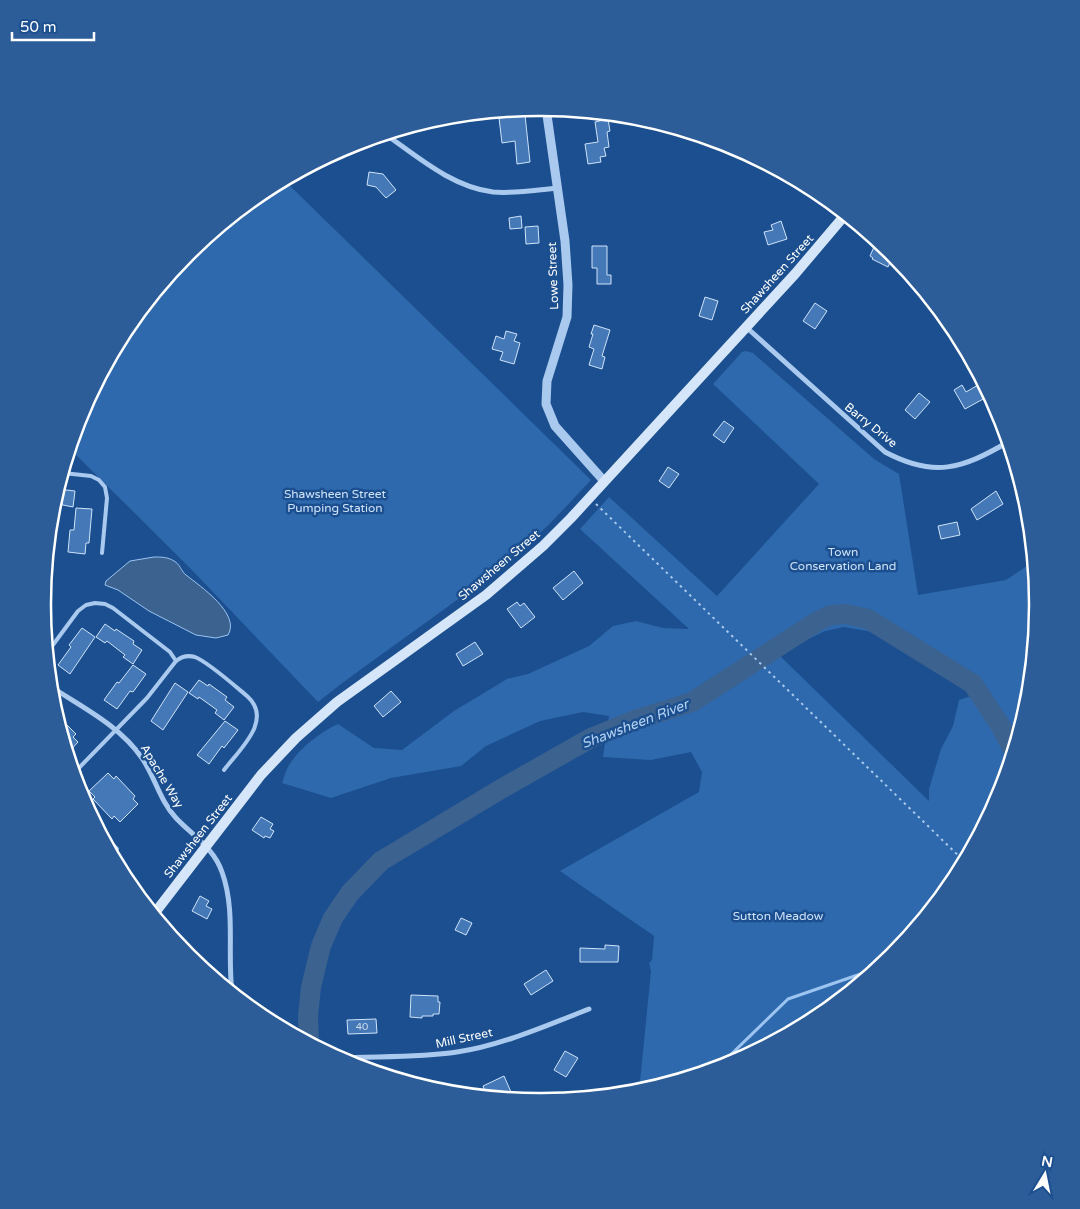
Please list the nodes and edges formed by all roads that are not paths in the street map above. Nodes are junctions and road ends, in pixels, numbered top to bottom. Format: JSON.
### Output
{"nodes":[{"id":1,"x":547,"y":116,"type":"edge"},
{"id":2,"x":392,"y":139,"type":"edge"},
{"id":3,"x":558,"y":188,"type":"junction"},
{"id":4,"x":841,"y":220,"type":"edge"},
{"id":5,"x":746,"y":327,"type":"junction"},
{"id":6,"x":1002,"y":445,"type":"edge"},
{"id":7,"x":69,"y":474,"type":"edge"},
{"id":8,"x":604,"y":481,"type":"junction"},
{"id":9,"x":102,"y":553,"type":"dead end"},
{"id":10,"x":53,"y":645,"type":"edge"},
{"id":11,"x":176,"y":661,"type":"junction"},
{"id":12,"x":60,"y":692,"type":"edge"},
{"id":13,"x":117,"y":730,"type":"junction"},
{"id":14,"x":79,"y":768,"type":"edge"},
{"id":15,"x":224,"y":770,"type":"dead end"},
{"id":16,"x":206,"y":845,"type":"junction"},
{"id":17,"x":158,"y":909,"type":"edge"},
{"id":18,"x":232,"y":984,"type":"edge"},
{"id":19,"x":589,"y":1009,"type":"dead end"},
{"id":20,"x":357,"y":1057,"type":"edge"}],
"edges":[{"from":1,"to":3,"type":"street","name":"Lowe Street"},
{"from":2,"to":3,"type":"street"},
{"from":3,"to":8,"type":"street","name":"Lowe Street"},
{"from":4,"to":5,"type":"main road","name":"Shawsheen Street"},
{"from":5,"to":6,"type":"street","name":"Barry Drive"},
{"from":5,"to":8,"type":"main road","name":"Shawsheen Street"},
{"from":7,"to":9,"type":"lane"},
{"from":8,"to":16,"type":"main road","name":"Shawsheen Street"},
{"from":10,"to":11,"type":"lane"},
{"from":11,"to":13,"type":"lane"},
{"from":11,"to":15,"type":"lane"},
{"from":12,"to":13,"type":"street","name":"Apache Way"},
{"from":13,"to":14,"type":"lane"},
{"from":13,"to":16,"type":"street","name":"Apache Way"},
{"from":16,"to":17,"type":"main road","name":"Shawsheen Street"},
{"from":16,"to":18,"type":"street"},
{"from":19,"to":20,"type":"street","name":"Mill Street"}]}
